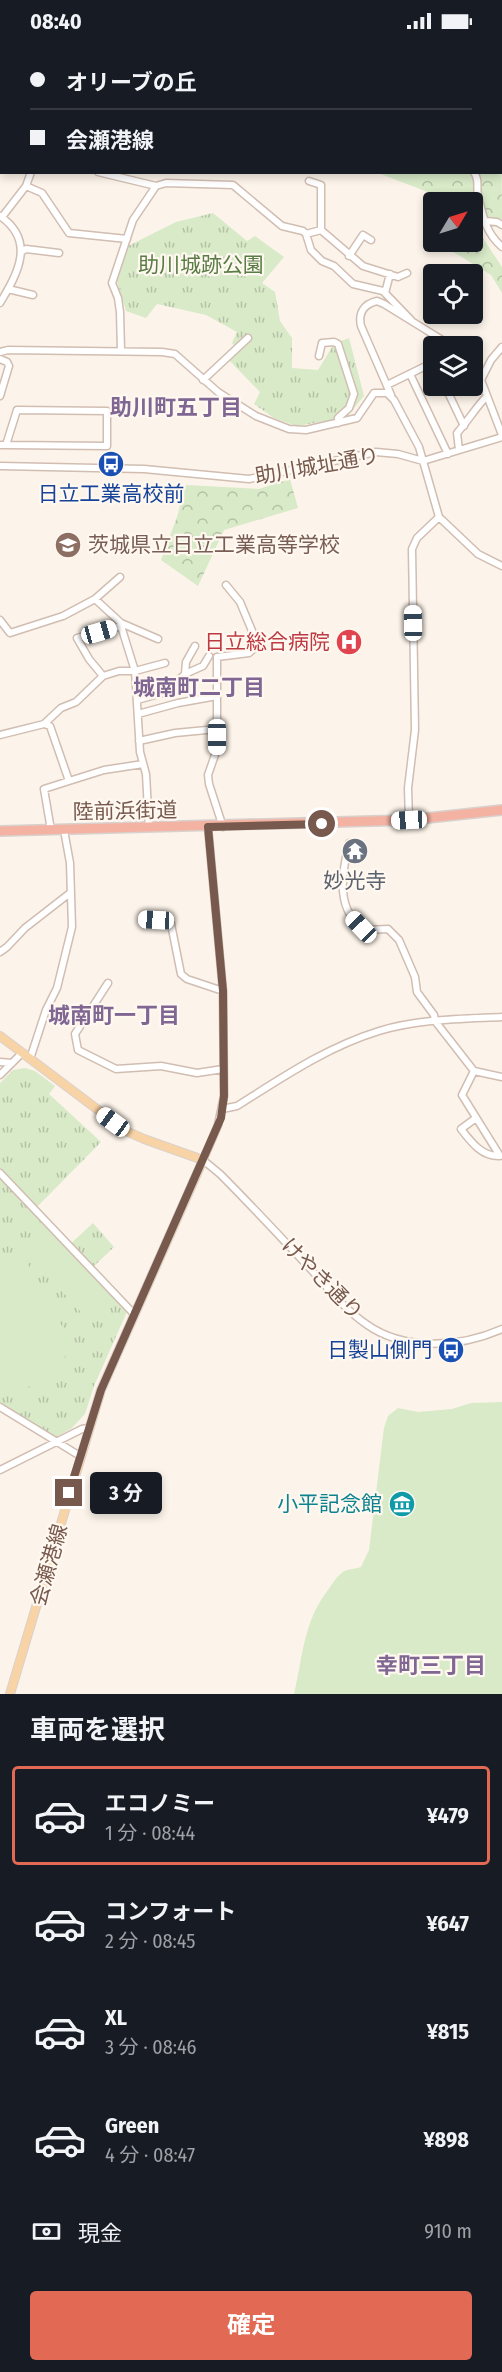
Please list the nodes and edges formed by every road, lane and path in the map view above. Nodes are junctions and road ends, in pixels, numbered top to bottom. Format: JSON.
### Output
{"nodes":[{"id":1,"x":30,"y":174,"type":"edge"},
{"id":2,"x":106,"y":174,"type":"edge"},
{"id":3,"x":475,"y":174,"type":"edge"},
{"id":4,"x":309,"y":181,"type":"dead end"},
{"id":5,"x":26,"y":186,"type":"junction"},
{"id":6,"x":156,"y":186,"type":"junction"},
{"id":7,"x":1,"y":216,"type":"edge"},
{"id":8,"x":486,"y":221,"type":"junction"},
{"id":9,"x":502,"y":225,"type":"edge"},
{"id":10,"x":321,"y":230,"type":"junction"},
{"id":11,"x":306,"y":234,"type":"junction"},
{"id":12,"x":128,"y":239,"type":"junction"},
{"id":13,"x":371,"y":240,"type":"dead end"},
{"id":14,"x":502,"y":247,"type":"edge"},
{"id":15,"x":21,"y":252,"type":"junction"},
{"id":16,"x":59,"y":254,"type":"dead end"},
{"id":17,"x":349,"y":256,"type":"junction"},
{"id":18,"x":407,"y":273,"type":"dead end"},
{"id":19,"x":390,"y":274,"type":"junction"},
{"id":20,"x":8,"y":288,"type":"junction"},
{"id":21,"x":0,"y":293,"type":"edge"},
{"id":22,"x":385,"y":293,"type":"junction"},
{"id":23,"x":33,"y":295,"type":"dead end"},
{"id":24,"x":0,"y":303,"type":"edge"},
{"id":25,"x":411,"y":320,"type":"junction"},
{"id":26,"x":435,"y":336,"type":"edge"},
{"id":27,"x":248,"y":338,"type":"dead end"},
{"id":28,"x":121,"y":351,"type":"junction"},
{"id":29,"x":501,"y":351,"type":"edge"},
{"id":30,"x":0,"y":352,"type":"edge"},
{"id":31,"x":319,"y":356,"type":"dead end"},
{"id":32,"x":0,"y":359,"type":"edge"},
{"id":33,"x":423,"y":368,"type":"edge"},
{"id":34,"x":483,"y":372,"type":"edge"},
{"id":35,"x":410,"y":374,"type":"junction"},
{"id":36,"x":203,"y":380,"type":"junction"},
{"id":37,"x":387,"y":385,"type":"junction"},
{"id":38,"x":483,"y":385,"type":"edge"},
{"id":39,"x":0,"y":396,"type":"edge"},
{"id":40,"x":391,"y":396,"type":"junction"},
{"id":41,"x":450,"y":396,"type":"edge"},
{"id":42,"x":487,"y":396,"type":"junction"},
{"id":43,"x":338,"y":423,"type":"junction"},
{"id":44,"x":464,"y":426,"type":"junction"},
{"id":45,"x":502,"y":436,"type":"edge"},
{"id":46,"x":3,"y":445,"type":"edge"},
{"id":47,"x":459,"y":450,"type":"junction"},
{"id":48,"x":448,"y":454,"type":"junction"},
{"id":49,"x":423,"y":461,"type":"junction"},
{"id":50,"x":0,"y":466,"type":"edge"},
{"id":51,"x":439,"y":517,"type":"junction"},
{"id":52,"x":502,"y":566,"type":"edge"},
{"id":53,"x":120,"y":577,"type":"dead end"},
{"id":54,"x":226,"y":585,"type":"dead end"},
{"id":55,"x":95,"y":599,"type":"junction"},
{"id":56,"x":0,"y":620,"type":"edge"},
{"id":57,"x":123,"y":625,"type":"junction"},
{"id":58,"x":158,"y":639,"type":"dead end"},
{"id":59,"x":195,"y":646,"type":"dead end"},
{"id":60,"x":209,"y":656,"type":"dead end"},
{"id":61,"x":165,"y":663,"type":"dead end"},
{"id":62,"x":135,"y":671,"type":"junction"},
{"id":63,"x":185,"y":674,"type":"junction"},
{"id":64,"x":104,"y":676,"type":"junction"},
{"id":65,"x":217,"y":696,"type":"junction"},
{"id":66,"x":137,"y":700,"type":"junction"},
{"id":67,"x":138,"y":714,"type":"junction"},
{"id":68,"x":44,"y":724,"type":"junction"},
{"id":69,"x":217,"y":729,"type":"junction"},
{"id":70,"x":0,"y":735,"type":"edge"},
{"id":71,"x":139,"y":741,"type":"junction"},
{"id":72,"x":143,"y":764,"type":"junction"},
{"id":73,"x":69,"y":781,"type":"junction"},
{"id":74,"x":502,"y":810,"type":"edge"},
{"id":75,"x":409,"y":820,"type":"junction"},
{"id":76,"x":223,"y":826,"type":"junction"},
{"id":77,"x":208,"y":827,"type":"junction"},
{"id":78,"x":149,"y":828,"type":"junction"},
{"id":79,"x":51,"y":830,"type":"junction"},
{"id":80,"x":64,"y":830,"type":"junction"},
{"id":81,"x":0,"y":831,"type":"edge"},
{"id":82,"x":349,"y":843,"type":"dead end"},
{"id":83,"x":70,"y":893,"type":"junction"},
{"id":84,"x":144,"y":919,"type":"dead end"},
{"id":85,"x":0,"y":952,"type":"edge"},
{"id":86,"x":108,"y":983,"type":"dead end"},
{"id":87,"x":223,"y":991,"type":"junction"},
{"id":88,"x":502,"y":1017,"type":"edge"},
{"id":89,"x":435,"y":1021,"type":"junction"},
{"id":90,"x":0,"y":1036,"type":"edge"},
{"id":91,"x":22,"y":1053,"type":"junction"},
{"id":92,"x":30,"y":1059,"type":"junction"},
{"id":93,"x":0,"y":1062,"type":"edge"},
{"id":94,"x":12,"y":1064,"type":"junction"},
{"id":95,"x":223,"y":1069,"type":"junction"},
{"id":96,"x":474,"y":1071,"type":"junction"},
{"id":97,"x":0,"y":1075,"type":"edge"},
{"id":98,"x":502,"y":1077,"type":"edge"},
{"id":99,"x":222,"y":1109,"type":"junction"},
{"id":100,"x":476,"y":1118,"type":"junction"},
{"id":101,"x":499,"y":1148,"type":"edge"},
{"id":102,"x":204,"y":1160,"type":"junction"},
{"id":103,"x":0,"y":1173,"type":"edge"},
{"id":104,"x":134,"y":1314,"type":"junction"},
{"id":105,"x":502,"y":1329,"type":"edge"},
{"id":106,"x":0,"y":1407,"type":"edge"},
{"id":107,"x":88,"y":1428,"type":"junction"},
{"id":108,"x":56,"y":1442,"type":"junction"},
{"id":109,"x":80,"y":1456,"type":"junction"},
{"id":110,"x":0,"y":1470,"type":"edge"},
{"id":111,"x":10,"y":1694,"type":"edge"}],
"edges":[{"from":1,"to":5,"type":"street"},
{"from":2,"to":6,"type":"street"},
{"from":3,"to":8,"type":"street"},
{"from":4,"to":10,"type":"street"},
{"from":5,"to":7,"type":"street"},
{"from":5,"to":12,"type":"street"},
{"from":6,"to":11,"type":"street"},
{"from":6,"to":12,"type":"street"},
{"from":7,"to":15,"type":"street"},
{"from":8,"to":9,"type":"street"},
{"from":8,"to":14,"type":"street"},
{"from":10,"to":11,"type":"street"},
{"from":10,"to":17,"type":"street"},
{"from":11,"to":22,"type":"street"},
{"from":12,"to":28,"type":"street"},
{"from":13,"to":17,"type":"street"},
{"from":15,"to":16,"type":"street"},
{"from":15,"to":20,"type":"street"},
{"from":17,"to":19,"type":"street"},
{"from":18,"to":19,"type":"street"},
{"from":19,"to":22,"type":"street"},
{"from":20,"to":21,"type":"street"},
{"from":20,"to":23,"type":"street"},
{"from":20,"to":24,"type":"street"},
{"from":22,"to":25,"type":"street"},
{"from":25,"to":26,"type":"street"},
{"from":25,"to":37,"type":"street"},
{"from":27,"to":36,"type":"street"},
{"from":28,"to":30,"type":"street"},
{"from":28,"to":36,"type":"street"},
{"from":29,"to":34,"type":"street"},
{"from":31,"to":43,"type":"street"},
{"from":32,"to":39,"type":"street"},
{"from":33,"to":35,"type":"street"},
{"from":35,"to":37,"type":"street"},
{"from":35,"to":48,"type":"street"},
{"from":36,"to":43,"type":"street"},
{"from":37,"to":40,"type":"street"},
{"from":38,"to":42,"type":"street"},
{"from":40,"to":43,"type":"street"},
{"from":40,"to":49,"type":"street"},
{"from":41,"to":44,"type":"street"},
{"from":42,"to":44,"type":"street"},
{"from":42,"to":45,"type":"street"},
{"from":44,"to":47,"type":"street"},
{"from":45,"to":47,"type":"street"},
{"from":46,"to":46,"type":"street"},
{"from":47,"to":48,"type":"street"},
{"from":48,"to":49,"type":"street"},
{"from":49,"to":50,"type":"street","name":"助川城址通り"},
{"from":49,"to":51,"type":"street"},
{"from":51,"to":52,"type":"street"},
{"from":51,"to":75,"type":"street"},
{"from":53,"to":55,"type":"street"},
{"from":54,"to":65,"type":"street"},
{"from":55,"to":56,"type":"street"},
{"from":55,"to":57,"type":"street"},
{"from":57,"to":58,"type":"street"},
{"from":57,"to":62,"type":"street"},
{"from":57,"to":64,"type":"street"},
{"from":59,"to":63,"type":"street"},
{"from":60,"to":63,"type":"street"},
{"from":61,"to":62,"type":"street"},
{"from":62,"to":64,"type":"street"},
{"from":62,"to":66,"type":"street"},
{"from":63,"to":66,"type":"street"},
{"from":64,"to":68,"type":"street"},
{"from":65,"to":67,"type":"street"},
{"from":65,"to":69,"type":"street"},
{"from":66,"to":67,"type":"street"},
{"from":67,"to":71,"type":"street"},
{"from":68,"to":70,"type":"street"},
{"from":68,"to":73,"type":"street"},
{"from":69,"to":71,"type":"street"},
{"from":69,"to":76,"type":"street"},
{"from":71,"to":72,"type":"street"},
{"from":72,"to":73,"type":"street"},
{"from":72,"to":78,"type":"street"},
{"from":73,"to":79,"type":"street"},
{"from":74,"to":75,"type":"highway","name":"陸前浜街道"},
{"from":75,"to":76,"type":"highway","name":"陸前浜街道"},
{"from":76,"to":77,"type":"highway","name":"陸前浜街道"},
{"from":77,"to":78,"type":"highway","name":"陸前浜街道"},
{"from":77,"to":87,"type":"street"},
{"from":78,"to":80,"type":"highway","name":"陸前浜街道"},
{"from":79,"to":80,"type":"highway","name":"陸前浜街道"},
{"from":79,"to":81,"type":"highway","name":"陸前浜街道"},
{"from":80,"to":83,"type":"street"},
{"from":82,"to":89,"type":"street"},
{"from":83,"to":85,"type":"street"},
{"from":83,"to":92,"type":"street"},
{"from":84,"to":87,"type":"street"},
{"from":86,"to":95,"type":"street"},
{"from":87,"to":95,"type":"street"},
{"from":88,"to":89,"type":"street"},
{"from":89,"to":96,"type":"street"},
{"from":89,"to":99,"type":"street"},
{"from":90,"to":91,"type":"main road"},
{"from":91,"to":92,"type":"main road"},
{"from":91,"to":94,"type":"street"},
{"from":92,"to":102,"type":"main road"},
{"from":93,"to":94,"type":"street"},
{"from":94,"to":97,"type":"street"},
{"from":95,"to":99,"type":"street"},
{"from":96,"to":98,"type":"street"},
{"from":96,"to":100,"type":"street"},
{"from":99,"to":102,"type":"street"},
{"from":100,"to":101,"type":"street"},
{"from":100,"to":101,"type":"street"},
{"from":102,"to":104,"type":"main road","name":"会瀬港線"},
{"from":102,"to":105,"type":"street","name":"けやき通り"},
{"from":103,"to":104,"type":"street"},
{"from":104,"to":107,"type":"main road","name":"会瀬港線"},
{"from":106,"to":108,"type":"street"},
{"from":107,"to":108,"type":"street"},
{"from":107,"to":109,"type":"main road","name":"会瀬港線"},
{"from":108,"to":109,"type":"street"},
{"from":108,"to":110,"type":"street"},
{"from":109,"to":111,"type":"main road","name":"会瀬港線"}]}
